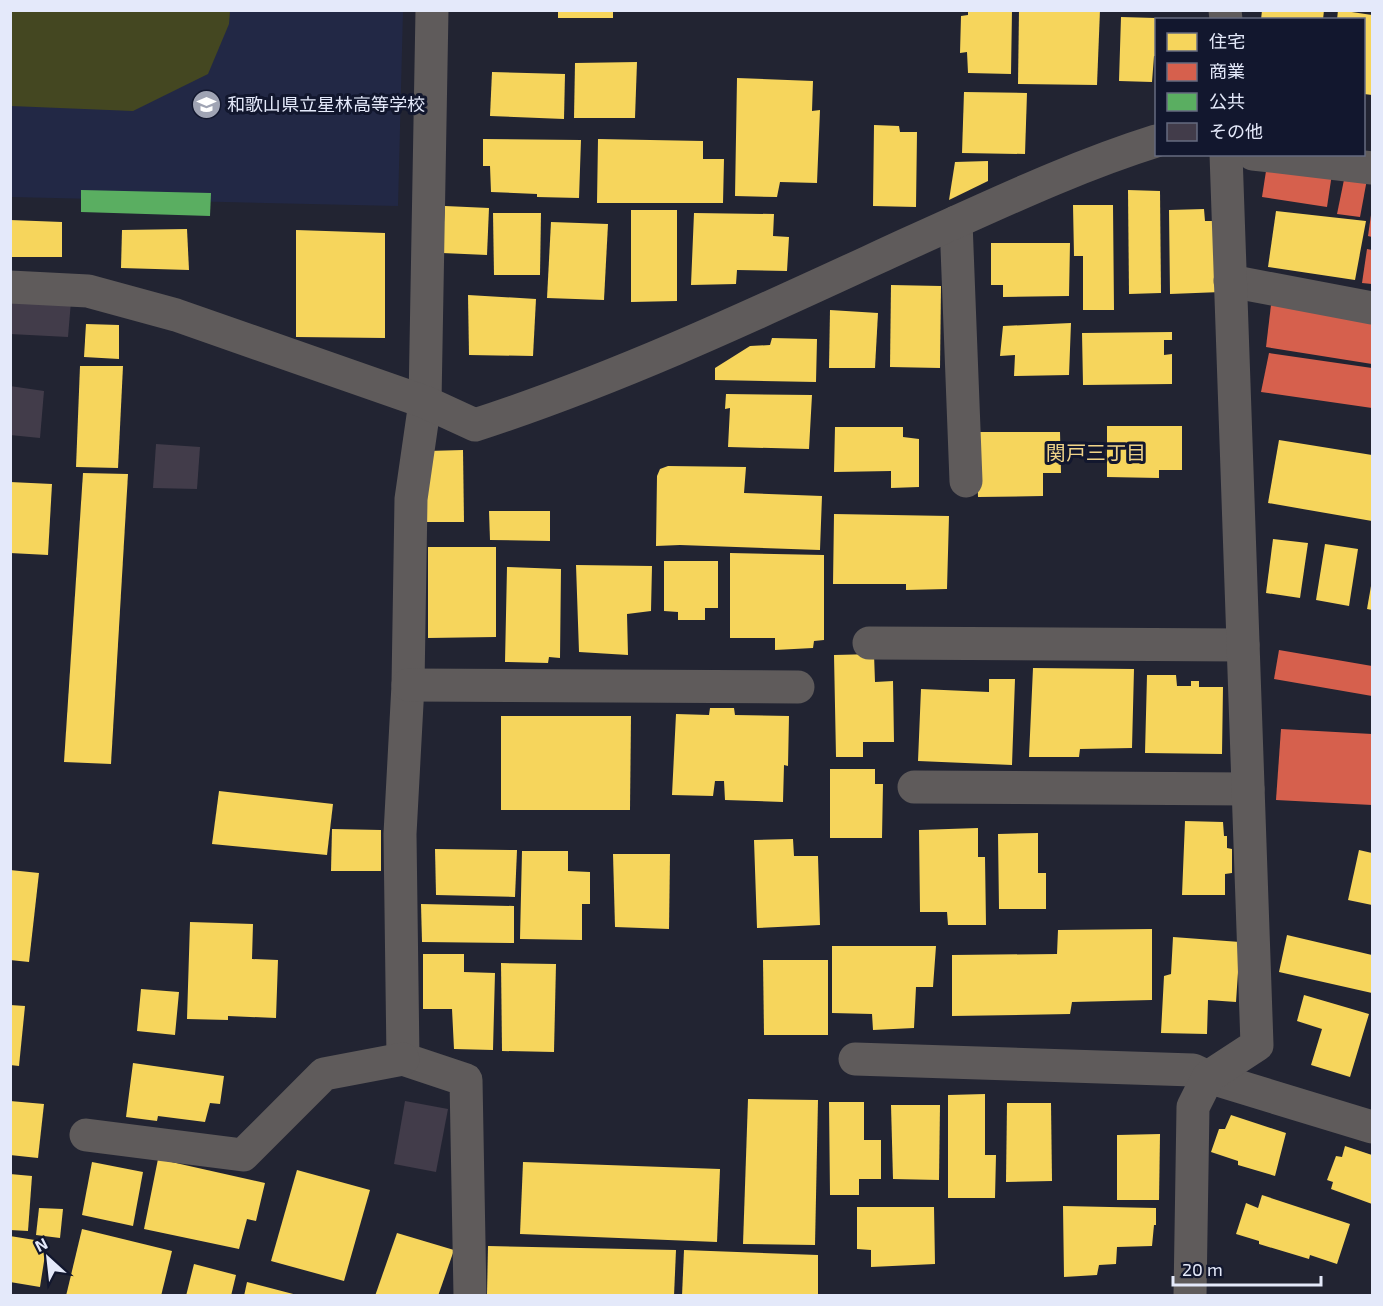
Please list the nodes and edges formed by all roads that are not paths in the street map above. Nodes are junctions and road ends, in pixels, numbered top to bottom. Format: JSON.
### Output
{"nodes":[{"id":1,"x":432,"y":10,"type":"edge"},
{"id":2,"x":1155,"y":141,"type":"edge"},
{"id":3,"x":1226,"y":156,"type":"edge"},
{"id":4,"x":1269,"y":156,"type":"edge"},
{"id":5,"x":1372,"y":168,"type":"edge"},
{"id":6,"x":956,"y":222,"type":"junction"},
{"id":7,"x":1230,"y":281,"type":"junction"},
{"id":8,"x":10,"y":287,"type":"edge"},
{"id":9,"x":1372,"y":308,"type":"edge"},
{"id":10,"x":425,"y":402,"type":"junction"},
{"id":11,"x":966,"y":481,"type":"dead end"},
{"id":12,"x":869,"y":643,"type":"dead end"},
{"id":13,"x":1244,"y":645,"type":"junction"},
{"id":14,"x":408,"y":684,"type":"junction"},
{"id":15,"x":798,"y":687,"type":"dead end"},
{"id":16,"x":914,"y":787,"type":"dead end"},
{"id":17,"x":1248,"y":789,"type":"junction"},
{"id":18,"x":403,"y":1059,"type":"junction"},
{"id":19,"x":855,"y":1059,"type":"dead end"},
{"id":20,"x":1208,"y":1077,"type":"junction"},
{"id":21,"x":1372,"y":1127,"type":"edge"},
{"id":22,"x":86,"y":1135,"type":"dead end"},
{"id":23,"x":470,"y":1296,"type":"edge"},
{"id":24,"x":1190,"y":1296,"type":"edge"}],
"edges":[{"from":1,"to":10,"type":"street"},
{"from":2,"to":6,"type":"street"},
{"from":3,"to":7,"type":"street"},
{"from":4,"to":5,"type":"street"},
{"from":6,"to":10,"type":"street"},
{"from":6,"to":11,"type":"street"},
{"from":7,"to":9,"type":"street"},
{"from":7,"to":13,"type":"street"},
{"from":8,"to":10,"type":"street"},
{"from":10,"to":14,"type":"street"},
{"from":12,"to":13,"type":"street"},
{"from":13,"to":17,"type":"street"},
{"from":14,"to":15,"type":"street"},
{"from":14,"to":18,"type":"street"},
{"from":16,"to":17,"type":"street"},
{"from":17,"to":20,"type":"street"},
{"from":18,"to":22,"type":"street"},
{"from":18,"to":23,"type":"street"},
{"from":19,"to":20,"type":"street"},
{"from":20,"to":21,"type":"street"},
{"from":20,"to":24,"type":"street"}]}
